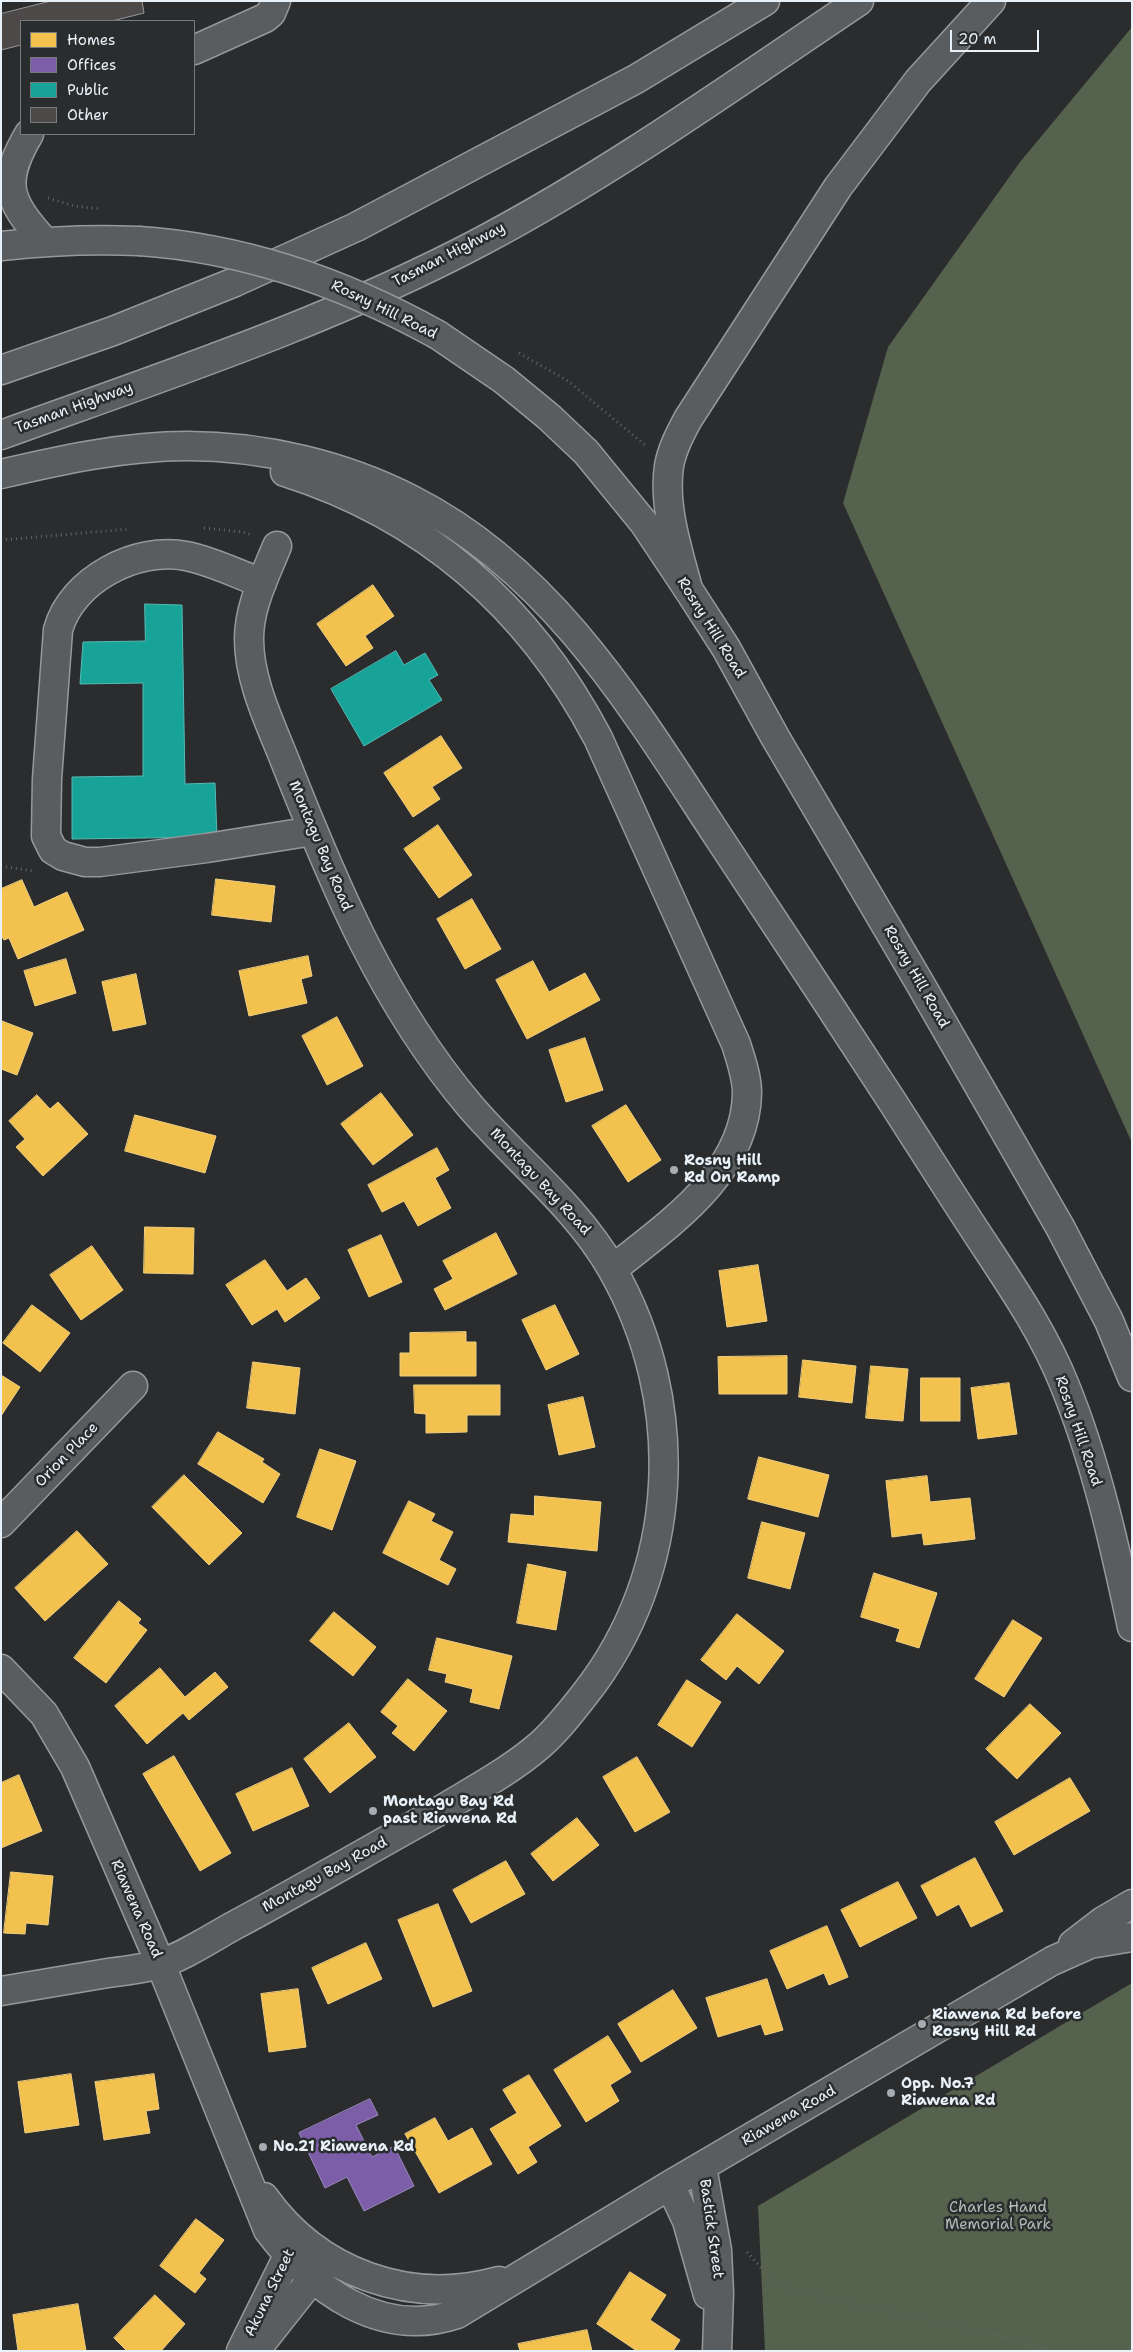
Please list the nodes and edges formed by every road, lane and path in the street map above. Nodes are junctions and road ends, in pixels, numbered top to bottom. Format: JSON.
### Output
{"nodes":[{"id":1,"x":276,"y":1,"type":"edge"},
{"id":2,"x":765,"y":1,"type":"edge"},
{"id":3,"x":859,"y":1,"type":"edge"},
{"id":4,"x":991,"y":1,"type":"edge"},
{"id":5,"x":195,"y":50,"type":"edge"},
{"id":6,"x":20,"y":128,"type":"edge"},
{"id":7,"x":27,"y":135,"type":"edge"},
{"id":8,"x":1,"y":136,"type":"edge"},
{"id":9,"x":8,"y":197,"type":"junction"},
{"id":10,"x":110,"y":210,"type":"dead end"},
{"id":11,"x":44,"y":241,"type":"junction"},
{"id":12,"x":1,"y":246,"type":"edge"},
{"id":13,"x":1,"y":370,"type":"edge"},
{"id":14,"x":1,"y":435,"type":"edge"},
{"id":15,"x":115,"y":452,"type":"junction"},
{"id":16,"x":1,"y":474,"type":"edge"},
{"id":17,"x":277,"y":546,"type":"dead end"},
{"id":18,"x":262,"y":584,"type":"junction"},
{"id":19,"x":688,"y":589,"type":"junction"},
{"id":20,"x":313,"y":831,"type":"junction"},
{"id":21,"x":612,"y":1269,"type":"junction"},
{"id":22,"x":1132,"y":1377,"type":"edge"},
{"id":23,"x":133,"y":1386,"type":"dead end"},
{"id":24,"x":1,"y":1524,"type":"edge"},
{"id":25,"x":1132,"y":1627,"type":"edge"},
{"id":26,"x":1,"y":1669,"type":"edge"},
{"id":27,"x":1132,"y":1904,"type":"edge"},
{"id":28,"x":1132,"y":1937,"type":"edge"},
{"id":29,"x":1052,"y":1961,"type":"junction"},
{"id":30,"x":161,"y":1964,"type":"junction"},
{"id":31,"x":1,"y":1991,"type":"edge"},
{"id":32,"x":702,"y":2167,"type":"junction"},
{"id":33,"x":670,"y":2185,"type":"junction"},
{"id":34,"x":293,"y":2245,"type":"junction"},
{"id":35,"x":717,"y":2250,"type":"junction"},
{"id":36,"x":320,"y":2268,"type":"junction"},
{"id":37,"x":241,"y":2351,"type":"edge"},
{"id":38,"x":255,"y":2351,"type":"edge"},
{"id":39,"x":716,"y":2351,"type":"edge"},
{"id":40,"x":1046,"y":2351,"type":"edge"}],
"edges":[{"from":1,"to":5,"type":"main road"},
{"from":2,"to":13,"type":"main road"},
{"from":3,"to":14,"type":"main road","name":"Tasman Highway"},
{"from":4,"to":19,"type":"main road"},
{"from":6,"to":8,"type":"main road"},
{"from":7,"to":9,"type":"main road"},
{"from":9,"to":10,"type":"path"},
{"from":9,"to":11,"type":"main road"},
{"from":11,"to":12,"type":"main road","name":"Rosny Hill Road"},
{"from":11,"to":19,"type":"main road","name":"Rosny Hill Road","bridge":true},
{"from":15,"to":16,"type":"main road"},
{"from":15,"to":21,"type":"main road"},
{"from":15,"to":25,"type":"main road","name":"Rosny Hill Road"},
{"from":17,"to":18,"type":"main road","name":"Montagu Bay Road"},
{"from":18,"to":20,"type":"main road","name":"Montagu Bay Road"},
{"from":18,"to":20,"type":"main road"},
{"from":19,"to":22,"type":"main road","name":"Rosny Hill Road"},
{"from":20,"to":21,"type":"main road","name":"Montagu Bay Road"},
{"from":21,"to":30,"type":"main road","name":"Montagu Bay Road"},
{"from":23,"to":24,"type":"main road","name":"Orion Place"},
{"from":26,"to":30,"type":"main road","name":"Riawena Road"},
{"from":27,"to":29,"type":"main road","name":"Riawena Road"},
{"from":28,"to":29,"type":"main road","name":"Riawena Road"},
{"from":29,"to":32,"type":"main road","name":"Riawena Road"},
{"from":30,"to":31,"type":"main road","name":"Montagu Bay Road"},
{"from":30,"to":34,"type":"main road","name":"Riawena Road"},
{"from":32,"to":33,"type":"main road","name":"Riawena Road"},
{"from":32,"to":35,"type":"main road","name":"Bastick Street"},
{"from":33,"to":36,"type":"main road","name":"Riawena Road"},
{"from":33,"to":39,"type":"main road","name":"Bastick Street"},
{"from":34,"to":36,"type":"main road","name":"Riawena Road"},
{"from":34,"to":37,"type":"main road","name":"Akuna Street"},
{"from":35,"to":39,"type":"main road","name":"Bastick Street"},
{"from":35,"to":40,"type":"path"},
{"from":36,"to":38,"type":"main road","name":"Akuna Street"}]}
